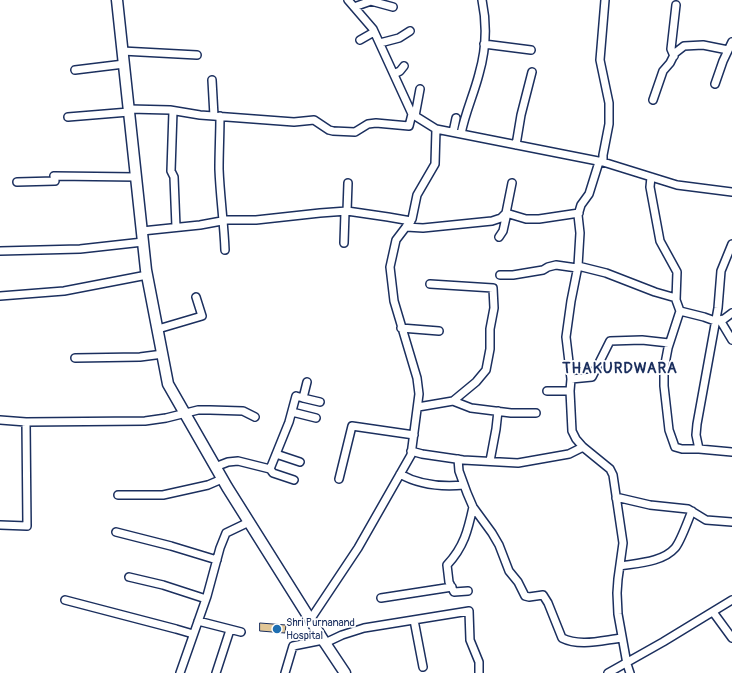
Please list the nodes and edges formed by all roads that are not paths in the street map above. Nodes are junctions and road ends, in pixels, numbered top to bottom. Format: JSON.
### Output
{"nodes":[{"id":1,"x":117,"y":0,"type":"edge"},
{"id":2,"x":348,"y":0,"type":"edge"},
{"id":3,"x":482,"y":0,"type":"edge"},
{"id":4,"x":604,"y":0,"type":"edge"},
{"id":5,"x":676,"y":5,"type":"dead end"},
{"id":6,"x":392,"y":6,"type":"dead end"},
{"id":7,"x":354,"y":7,"type":"junction"},
{"id":8,"x":410,"y":31,"type":"dead end"},
{"id":9,"x":374,"y":32,"type":"junction"},
{"id":10,"x":360,"y":40,"type":"dead end"},
{"id":11,"x":732,"y":42,"type":"edge"},
{"id":12,"x":380,"y":43,"type":"junction"},
{"id":13,"x":484,"y":44,"type":"junction"},
{"id":14,"x":531,"y":50,"type":"dead end"},
{"id":15,"x":728,"y":50,"type":"junction"},
{"id":16,"x":122,"y":51,"type":"junction"},
{"id":17,"x":197,"y":55,"type":"dead end"},
{"id":18,"x":674,"y":56,"type":"junction"},
{"id":19,"x":124,"y":64,"type":"junction"},
{"id":20,"x":404,"y":66,"type":"dead end"},
{"id":21,"x":75,"y":70,"type":"dead end"},
{"id":22,"x":532,"y":72,"type":"dead end"},
{"id":23,"x":394,"y":74,"type":"junction"},
{"id":24,"x":212,"y":80,"type":"dead end"},
{"id":25,"x":715,"y":84,"type":"dead end"},
{"id":26,"x":420,"y":89,"type":"dead end"},
{"id":27,"x":653,"y":100,"type":"dead end"},
{"id":28,"x":129,"y":110,"type":"junction"},
{"id":29,"x":173,"y":110,"type":"junction"},
{"id":30,"x":414,"y":115,"type":"junction"},
{"id":31,"x":217,"y":116,"type":"junction"},
{"id":32,"x":68,"y":117,"type":"dead end"},
{"id":33,"x":456,"y":118,"type":"dead end"},
{"id":34,"x":436,"y":129,"type":"junction"},
{"id":35,"x":453,"y":132,"type":"junction"},
{"id":36,"x":461,"y":134,"type":"junction"},
{"id":37,"x":516,"y":145,"type":"junction"},
{"id":38,"x":601,"y":162,"type":"junction"},
{"id":39,"x":136,"y":177,"type":"junction"},
{"id":40,"x":651,"y":177,"type":"junction"},
{"id":41,"x":17,"y":182,"type":"dead end"},
{"id":42,"x":348,"y":183,"type":"dead end"},
{"id":43,"x":512,"y":183,"type":"dead end"},
{"id":44,"x":732,"y":192,"type":"edge"},
{"id":45,"x":346,"y":212,"type":"junction"},
{"id":46,"x":506,"y":213,"type":"junction"},
{"id":47,"x":579,"y":213,"type":"junction"},
{"id":48,"x":222,"y":221,"type":"junction"},
{"id":49,"x":408,"y":224,"type":"junction"},
{"id":50,"x":176,"y":227,"type":"junction"},
{"id":51,"x":142,"y":231,"type":"junction"},
{"id":52,"x":499,"y":237,"type":"dead end"},
{"id":53,"x":143,"y":242,"type":"junction"},
{"id":54,"x":344,"y":243,"type":"dead end"},
{"id":55,"x":732,"y":244,"type":"edge"},
{"id":56,"x":226,"y":250,"type":"dead end"},
{"id":57,"x":0,"y":251,"type":"edge"},
{"id":58,"x":577,"y":267,"type":"junction"},
{"id":59,"x":147,"y":275,"type":"junction"},
{"id":60,"x":500,"y":275,"type":"dead end"},
{"id":61,"x":430,"y":284,"type":"dead end"},
{"id":62,"x":0,"y":296,"type":"edge"},
{"id":63,"x":196,"y":297,"type":"dead end"},
{"id":64,"x":676,"y":298,"type":"junction"},
{"id":65,"x":680,"y":311,"type":"junction"},
{"id":66,"x":732,"y":313,"type":"edge"},
{"id":67,"x":718,"y":321,"type":"junction"},
{"id":68,"x":401,"y":328,"type":"junction"},
{"id":69,"x":158,"y":329,"type":"junction"},
{"id":70,"x":439,"y":331,"type":"dead end"},
{"id":71,"x":732,"y":340,"type":"edge"},
{"id":72,"x":669,"y":344,"type":"junction"},
{"id":73,"x":162,"y":354,"type":"junction"},
{"id":74,"x":75,"y":358,"type":"dead end"},
{"id":75,"x":571,"y":379,"type":"junction"},
{"id":76,"x":307,"y":382,"type":"dead end"},
{"id":77,"x":547,"y":391,"type":"dead end"},
{"id":78,"x":570,"y":391,"type":"junction"},
{"id":79,"x":303,"y":398,"type":"junction"},
{"id":80,"x":453,"y":401,"type":"junction"},
{"id":81,"x":320,"y":402,"type":"dead end"},
{"id":82,"x":418,"y":407,"type":"junction"},
{"id":83,"x":498,"y":411,"type":"junction"},
{"id":84,"x":292,"y":412,"type":"junction"},
{"id":85,"x":536,"y":413,"type":"dead end"},
{"id":86,"x":185,"y":414,"type":"junction"},
{"id":87,"x":256,"y":417,"type":"dead end"},
{"id":88,"x":316,"y":418,"type":"dead end"},
{"id":89,"x":0,"y":420,"type":"edge"},
{"id":90,"x":26,"y":422,"type":"junction"},
{"id":91,"x":414,"y":435,"type":"junction"},
{"id":92,"x":583,"y":447,"type":"junction"},
{"id":93,"x":699,"y":449,"type":"junction"},
{"id":94,"x":412,"y":451,"type":"junction"},
{"id":95,"x":732,"y":452,"type":"edge"},
{"id":96,"x":276,"y":454,"type":"junction"},
{"id":97,"x":458,"y":459,"type":"junction"},
{"id":98,"x":490,"y":461,"type":"junction"},
{"id":99,"x":300,"y":462,"type":"dead end"},
{"id":100,"x":215,"y":467,"type":"junction"},
{"id":101,"x":270,"y":469,"type":"junction"},
{"id":102,"x":400,"y":474,"type":"junction"},
{"id":103,"x":339,"y":478,"type":"dead end"},
{"id":104,"x":222,"y":479,"type":"junction"},
{"id":105,"x":294,"y":480,"type":"dead end"},
{"id":106,"x":464,"y":485,"type":"junction"},
{"id":107,"x":118,"y":495,"type":"dead end"},
{"id":108,"x":616,"y":498,"type":"junction"},
{"id":109,"x":473,"y":507,"type":"junction"},
{"id":110,"x":692,"y":511,"type":"junction"},
{"id":111,"x":249,"y":522,"type":"junction"},
{"id":112,"x":732,"y":522,"type":"edge"},
{"id":113,"x":0,"y":525,"type":"edge"},
{"id":114,"x":116,"y":532,"type":"dead end"},
{"id":115,"x":217,"y":560,"type":"junction"},
{"id":116,"x":620,"y":566,"type":"junction"},
{"id":117,"x":129,"y":576,"type":"dead end"},
{"id":118,"x":452,"y":587,"type":"junction"},
{"id":119,"x":468,"y":591,"type":"dead end"},
{"id":120,"x":381,"y":598,"type":"dead end"},
{"id":121,"x":206,"y":599,"type":"junction"},
{"id":122,"x":65,"y":600,"type":"dead end"},
{"id":123,"x":732,"y":600,"type":"edge"},
{"id":124,"x":713,"y":612,"type":"junction"},
{"id":125,"x":310,"y":620,"type":"junction"},
{"id":126,"x":414,"y":620,"type":"junction"},
{"id":127,"x":198,"y":621,"type":"junction"},
{"id":128,"x":230,"y":630,"type":"junction"},
{"id":129,"x":241,"y":632,"type":"dead end"},
{"id":130,"x":193,"y":634,"type":"junction"},
{"id":131,"x":622,"y":638,"type":"junction"},
{"id":132,"x":732,"y":638,"type":"edge"},
{"id":133,"x":324,"y":641,"type":"junction"},
{"id":134,"x":626,"y":664,"type":"junction"},
{"id":135,"x":423,"y":667,"type":"dead end"},
{"id":136,"x":180,"y":673,"type":"edge"},
{"id":137,"x":216,"y":673,"type":"edge"},
{"id":138,"x":285,"y":673,"type":"edge"},
{"id":139,"x":345,"y":673,"type":"edge"},
{"id":140,"x":479,"y":673,"type":"edge"},
{"id":141,"x":608,"y":673,"type":"edge"},
{"id":142,"x":630,"y":673,"type":"edge"}],
"edges":[{"from":1,"to":16,"type":"highway"},
{"from":2,"to":7,"type":"street"},
{"from":3,"to":13,"type":"street"},
{"from":4,"to":38,"type":"street"},
{"from":5,"to":18,"type":"street"},
{"from":6,"to":7,"type":"street"},
{"from":7,"to":9,"type":"street"},
{"from":8,"to":12,"type":"street"},
{"from":9,"to":10,"type":"street"},
{"from":9,"to":12,"type":"street"},
{"from":11,"to":15,"type":"street"},
{"from":12,"to":23,"type":"street"},
{"from":13,"to":14,"type":"street"},
{"from":13,"to":36,"type":"street"},
{"from":15,"to":18,"type":"street"},
{"from":15,"to":25,"type":"street"},
{"from":16,"to":17,"type":"street"},
{"from":16,"to":19,"type":"highway"},
{"from":18,"to":27,"type":"street"},
{"from":19,"to":21,"type":"street"},
{"from":19,"to":28,"type":"highway"},
{"from":20,"to":23,"type":"street"},
{"from":22,"to":37,"type":"street"},
{"from":23,"to":30,"type":"street"},
{"from":24,"to":31,"type":"street"},
{"from":26,"to":30,"type":"street"},
{"from":28,"to":29,"type":"street"},
{"from":28,"to":32,"type":"street"},
{"from":28,"to":39,"type":"highway"},
{"from":29,"to":31,"type":"street"},
{"from":29,"to":50,"type":"street"},
{"from":30,"to":31,"type":"street"},
{"from":30,"to":34,"type":"street"},
{"from":31,"to":48,"type":"street"},
{"from":33,"to":35,"type":"street"},
{"from":34,"to":35,"type":"street"},
{"from":34,"to":49,"type":"street"},
{"from":35,"to":36,"type":"street"},
{"from":36,"to":37,"type":"street"},
{"from":37,"to":38,"type":"street"},
{"from":38,"to":40,"type":"street"},
{"from":38,"to":47,"type":"street"},
{"from":39,"to":41,"type":"street"},
{"from":39,"to":51,"type":"highway"},
{"from":40,"to":44,"type":"street"},
{"from":40,"to":64,"type":"street"},
{"from":42,"to":45,"type":"street"},
{"from":43,"to":46,"type":"street"},
{"from":45,"to":48,"type":"street"},
{"from":45,"to":49,"type":"street"},
{"from":45,"to":54,"type":"street"},
{"from":46,"to":47,"type":"street"},
{"from":46,"to":49,"type":"street"},
{"from":46,"to":52,"type":"street"},
{"from":47,"to":58,"type":"street"},
{"from":48,"to":50,"type":"street"},
{"from":48,"to":56,"type":"street"},
{"from":49,"to":68,"type":"street"},
{"from":50,"to":51,"type":"street"},
{"from":51,"to":53,"type":"highway"},
{"from":53,"to":57,"type":"street"},
{"from":53,"to":59,"type":"highway"},
{"from":55,"to":67,"type":"street"},
{"from":58,"to":60,"type":"street"},
{"from":58,"to":64,"type":"street"},
{"from":58,"to":75,"type":"street"},
{"from":59,"to":62,"type":"street"},
{"from":59,"to":69,"type":"highway"},
{"from":61,"to":80,"type":"street"},
{"from":63,"to":69,"type":"street"},
{"from":64,"to":65,"type":"street"},
{"from":65,"to":67,"type":"street"},
{"from":65,"to":72,"type":"street"},
{"from":66,"to":67,"type":"street"},
{"from":67,"to":71,"type":"street"},
{"from":67,"to":93,"type":"street"},
{"from":68,"to":70,"type":"street"},
{"from":68,"to":82,"type":"street"},
{"from":69,"to":73,"type":"highway"},
{"from":72,"to":75,"type":"street"},
{"from":72,"to":93,"type":"street"},
{"from":73,"to":74,"type":"street"},
{"from":73,"to":86,"type":"highway"},
{"from":75,"to":78,"type":"street"},
{"from":76,"to":79,"type":"street"},
{"from":77,"to":78,"type":"street"},
{"from":78,"to":92,"type":"street"},
{"from":79,"to":81,"type":"street"},
{"from":79,"to":84,"type":"street"},
{"from":80,"to":82,"type":"street"},
{"from":80,"to":83,"type":"street"},
{"from":82,"to":91,"type":"street"},
{"from":83,"to":85,"type":"street"},
{"from":83,"to":98,"type":"street"},
{"from":84,"to":88,"type":"street"},
{"from":84,"to":96,"type":"street"},
{"from":86,"to":87,"type":"street"},
{"from":86,"to":90,"type":"street"},
{"from":86,"to":100,"type":"highway"},
{"from":89,"to":90,"type":"street"},
{"from":90,"to":113,"type":"street"},
{"from":91,"to":94,"type":"street"},
{"from":91,"to":103,"type":"street"},
{"from":92,"to":98,"type":"street"},
{"from":92,"to":108,"type":"street"},
{"from":93,"to":95,"type":"street"},
{"from":94,"to":97,"type":"street"},
{"from":94,"to":102,"type":"street"},
{"from":96,"to":99,"type":"street"},
{"from":96,"to":101,"type":"street"},
{"from":97,"to":98,"type":"street"},
{"from":97,"to":106,"type":"street"},
{"from":100,"to":101,"type":"street"},
{"from":100,"to":104,"type":"highway"},
{"from":101,"to":105,"type":"street"},
{"from":102,"to":106,"type":"street"},
{"from":102,"to":125,"type":"street"},
{"from":104,"to":107,"type":"street"},
{"from":104,"to":111,"type":"highway"},
{"from":106,"to":109,"type":"street"},
{"from":108,"to":110,"type":"street"},
{"from":108,"to":116,"type":"street"},
{"from":109,"to":118,"type":"street"},
{"from":109,"to":131,"type":"street"},
{"from":110,"to":112,"type":"street"},
{"from":110,"to":116,"type":"street"},
{"from":111,"to":115,"type":"street"},
{"from":111,"to":125,"type":"highway"},
{"from":114,"to":115,"type":"street"},
{"from":115,"to":121,"type":"street"},
{"from":116,"to":131,"type":"street"},
{"from":117,"to":121,"type":"street"},
{"from":118,"to":119,"type":"street"},
{"from":118,"to":120,"type":"street"},
{"from":121,"to":127,"type":"street"},
{"from":122,"to":130,"type":"street"},
{"from":123,"to":124,"type":"street"},
{"from":124,"to":132,"type":"street"},
{"from":124,"to":134,"type":"street"},
{"from":125,"to":133,"type":"highway"},
{"from":126,"to":133,"type":"street"},
{"from":126,"to":135,"type":"street"},
{"from":126,"to":140,"type":"street"},
{"from":127,"to":128,"type":"street"},
{"from":127,"to":130,"type":"street"},
{"from":128,"to":129,"type":"street"},
{"from":128,"to":137,"type":"street"},
{"from":130,"to":136,"type":"street"},
{"from":131,"to":134,"type":"street"},
{"from":133,"to":138,"type":"street"},
{"from":133,"to":139,"type":"highway"},
{"from":134,"to":141,"type":"street"},
{"from":134,"to":142,"type":"street"}]}
